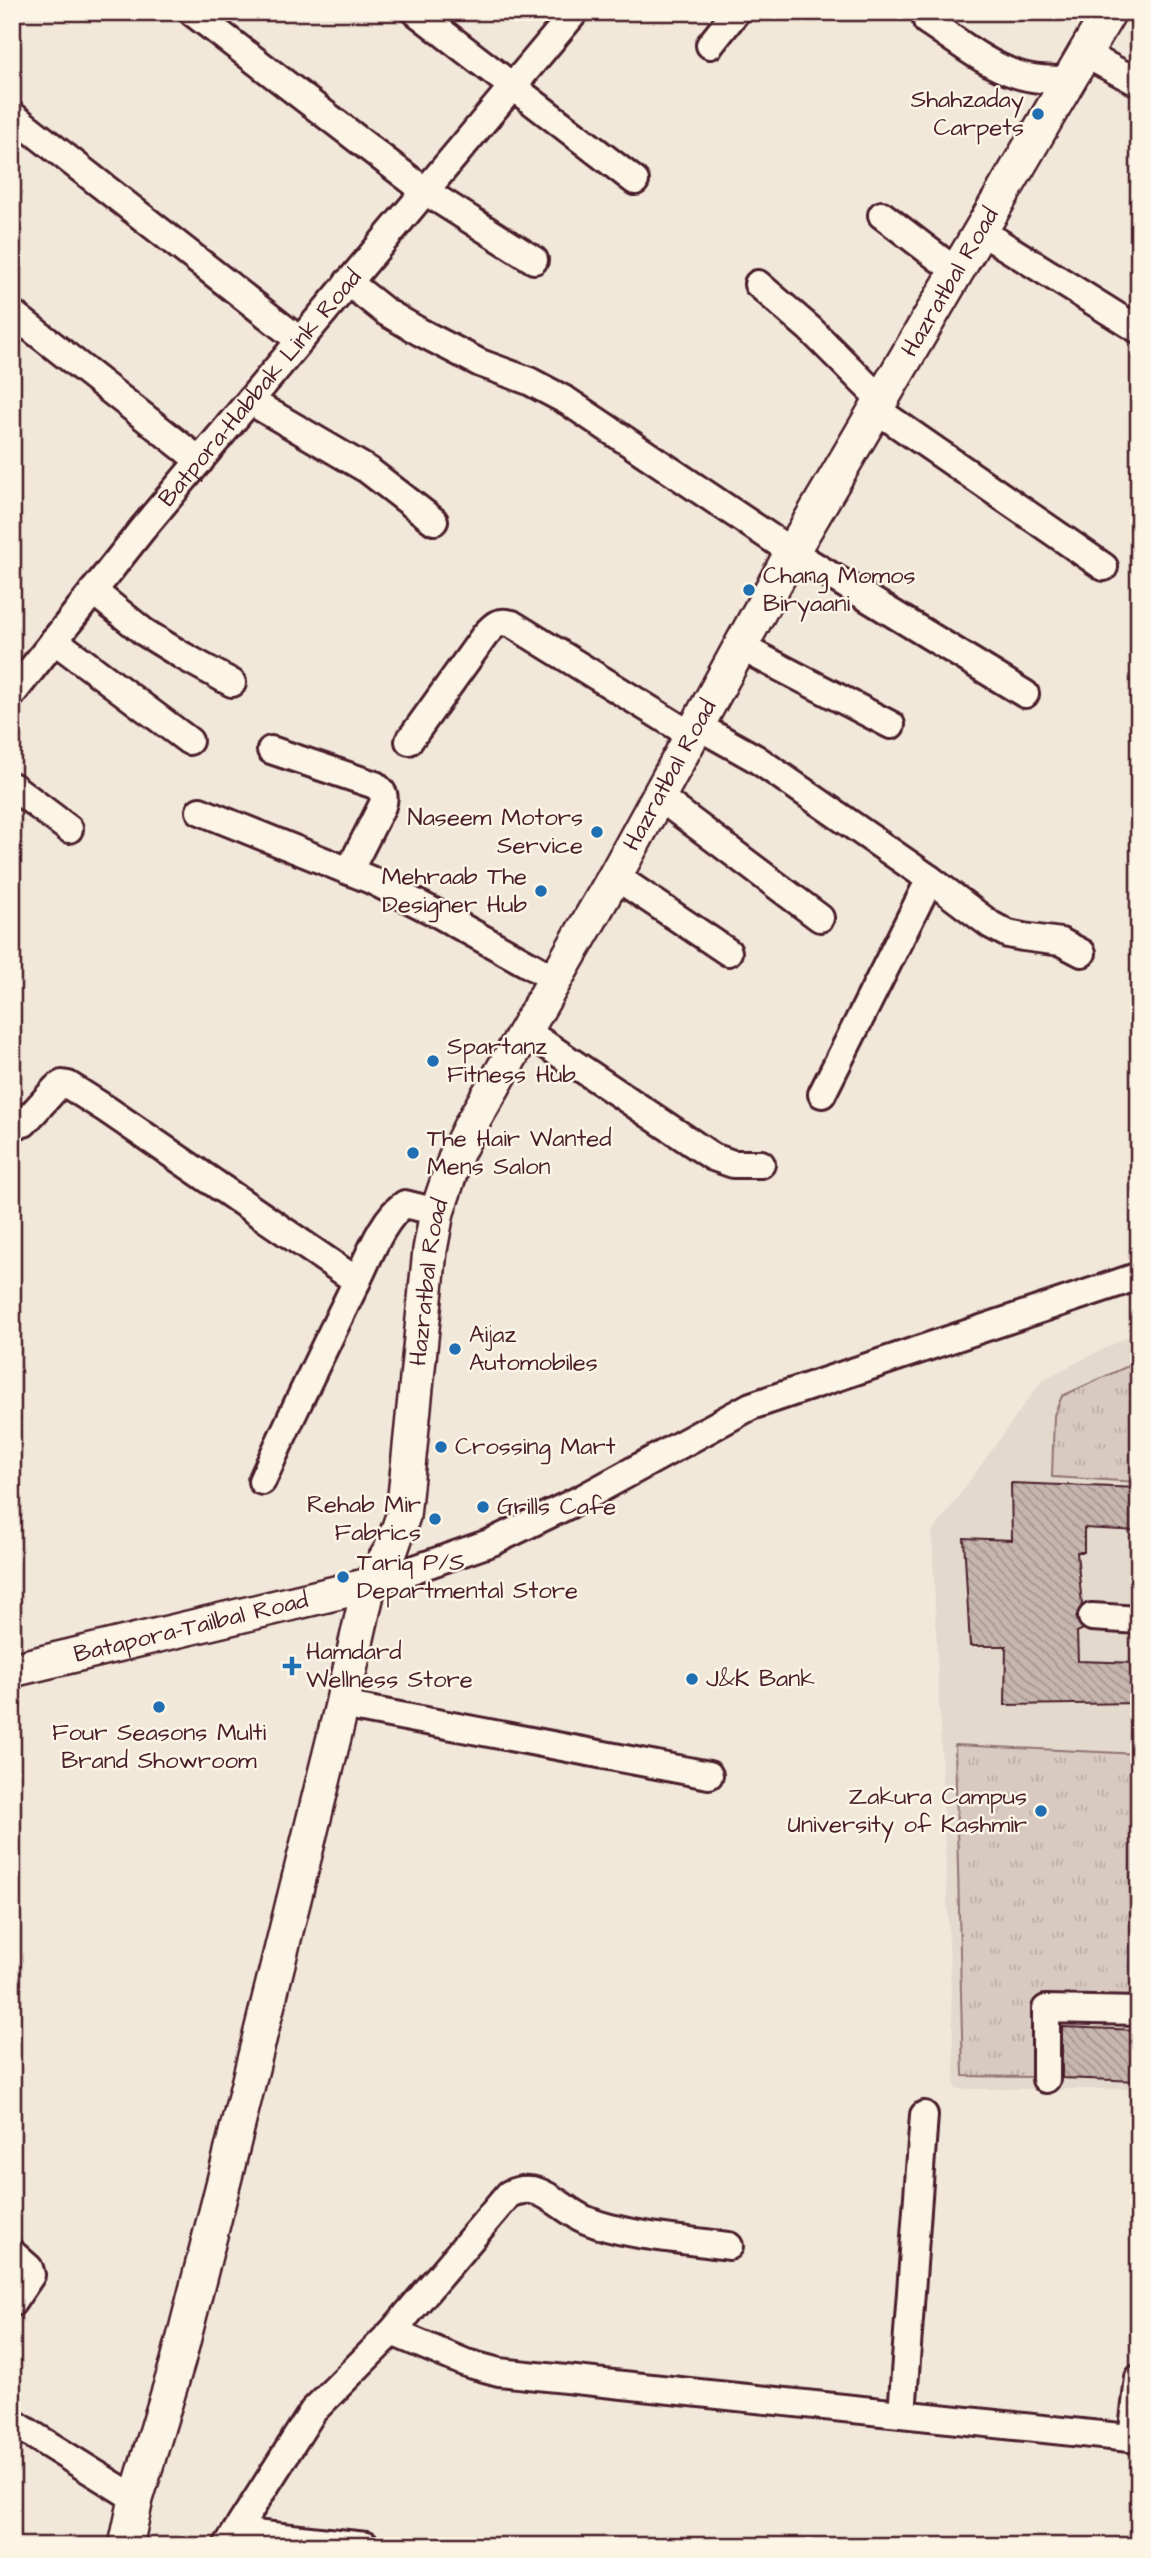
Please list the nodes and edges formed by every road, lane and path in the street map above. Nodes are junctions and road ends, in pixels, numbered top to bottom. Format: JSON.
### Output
{"nodes":[{"id":1,"x":192,"y":12,"type":"edge"},
{"id":2,"x":416,"y":12,"type":"edge"},
{"id":3,"x":575,"y":12,"type":"edge"},
{"id":4,"x":736,"y":12,"type":"edge"},
{"id":5,"x":1109,"y":12,"type":"edge"},
{"id":6,"x":927,"y":20,"type":"dead end"},
{"id":7,"x":710,"y":45,"type":"dead end"},
{"id":8,"x":1077,"y":67,"type":"junction"},
{"id":9,"x":1139,"y":83,"type":"edge"},
{"id":10,"x":512,"y":88,"type":"junction"},
{"id":11,"x":12,"y":115,"type":"edge"},
{"id":12,"x":635,"y":181,"type":"dead end"},
{"id":13,"x":425,"y":191,"type":"junction"},
{"id":14,"x":882,"y":215,"type":"dead end"},
{"id":15,"x":982,"y":232,"type":"junction"},
{"id":16,"x":534,"y":260,"type":"dead end"},
{"id":17,"x":958,"y":273,"type":"junction"},
{"id":18,"x":348,"y":282,"type":"junction"},
{"id":19,"x":758,"y":284,"type":"dead end"},
{"id":20,"x":12,"y":313,"type":"edge"},
{"id":21,"x":1139,"y":330,"type":"edge"},
{"id":22,"x":299,"y":340,"type":"junction"},
{"id":23,"x":250,"y":401,"type":"junction"},
{"id":24,"x":880,"y":406,"type":"junction"},
{"id":25,"x":200,"y":461,"type":"junction"},
{"id":26,"x":433,"y":521,"type":"dead end"},
{"id":27,"x":792,"y":552,"type":"junction"},
{"id":28,"x":1104,"y":567,"type":"dead end"},
{"id":29,"x":93,"y":591,"type":"junction"},
{"id":30,"x":54,"y":640,"type":"junction"},
{"id":31,"x":739,"y":646,"type":"junction"},
{"id":32,"x":232,"y":682,"type":"dead end"},
{"id":33,"x":12,"y":694,"type":"edge"},
{"id":34,"x":1025,"y":694,"type":"dead end"},
{"id":35,"x":891,"y":725,"type":"dead end"},
{"id":36,"x":694,"y":730,"type":"junction"},
{"id":37,"x":189,"y":741,"type":"dead end"},
{"id":38,"x":410,"y":741,"type":"dead end"},
{"id":39,"x":271,"y":750,"type":"dead end"},
{"id":40,"x":12,"y":786,"type":"edge"},
{"id":41,"x":659,"y":797,"type":"junction"},
{"id":42,"x":200,"y":811,"type":"dead end"},
{"id":43,"x":69,"y":829,"type":"dead end"},
{"id":44,"x":348,"y":871,"type":"junction"},
{"id":45,"x":615,"y":876,"type":"junction"},
{"id":46,"x":930,"y":879,"type":"junction"},
{"id":47,"x":820,"y":918,"type":"dead end"},
{"id":48,"x":728,"y":952,"type":"dead end"},
{"id":49,"x":1082,"y":953,"type":"dead end"},
{"id":50,"x":555,"y":979,"type":"junction"},
{"id":51,"x":524,"y":1031,"type":"junction"},
{"id":52,"x":822,"y":1094,"type":"dead end"},
{"id":53,"x":24,"y":1124,"type":"dead end"},
{"id":54,"x":761,"y":1164,"type":"dead end"},
{"id":55,"x":437,"y":1212,"type":"junction"},
{"id":56,"x":1139,"y":1276,"type":"edge"},
{"id":57,"x":357,"y":1281,"type":"junction"},
{"id":58,"x":262,"y":1481,"type":"dead end"},
{"id":59,"x":369,"y":1585,"type":"junction"},
{"id":60,"x":1092,"y":1617,"type":"dead end"},
{"id":61,"x":1139,"y":1620,"type":"edge"},
{"id":62,"x":16,"y":1662,"type":"edge"},
{"id":63,"x":342,"y":1705,"type":"junction"},
{"id":64,"x":709,"y":1775,"type":"dead end"},
{"id":65,"x":1139,"y":2011,"type":"edge"},
{"id":66,"x":1046,"y":2079,"type":"dead end"},
{"id":67,"x":924,"y":2115,"type":"dead end"},
{"id":68,"x":729,"y":2246,"type":"dead end"},
{"id":69,"x":12,"y":2253,"type":"edge"},
{"id":70,"x":12,"y":2304,"type":"edge"},
{"id":71,"x":392,"y":2332,"type":"junction"},
{"id":72,"x":1139,"y":2378,"type":"edge"},
{"id":73,"x":902,"y":2414,"type":"junction"},
{"id":74,"x":12,"y":2422,"type":"edge"},
{"id":75,"x":1135,"y":2438,"type":"edge"},
{"id":76,"x":136,"y":2500,"type":"junction"},
{"id":77,"x":232,"y":2539,"type":"edge"},
{"id":78,"x":126,"y":2546,"type":"edge"},
{"id":79,"x":366,"y":2546,"type":"edge"}],
"edges":[{"from":1,"to":13,"type":"street"},
{"from":2,"to":10,"type":"street"},
{"from":3,"to":10,"type":"street","name":"Batpora-Habbak Link Road"},
{"from":4,"to":7,"type":"street"},
{"from":5,"to":8,"type":"main road","name":"Hazratbal Road"},
{"from":6,"to":8,"type":"street"},
{"from":8,"to":9,"type":"street"},
{"from":8,"to":15,"type":"main road","name":"Hazratbal Road"},
{"from":10,"to":12,"type":"street"},
{"from":10,"to":13,"type":"street","name":"Batpora-Habbak Link Road"},
{"from":11,"to":22,"type":"street"},
{"from":13,"to":16,"type":"street"},
{"from":13,"to":18,"type":"street","name":"Batpora-Habbak Link Road"},
{"from":14,"to":17,"type":"street"},
{"from":15,"to":17,"type":"main road","name":"Hazratbal Road"},
{"from":15,"to":21,"type":"street"},
{"from":17,"to":24,"type":"main road","name":"Hazratbal Road"},
{"from":18,"to":22,"type":"street","name":"Batpora-Habbak Link Road"},
{"from":18,"to":27,"type":"street"},
{"from":19,"to":24,"type":"street"},
{"from":20,"to":25,"type":"street"},
{"from":22,"to":23,"type":"street","name":"Batpora-Habbak Link Road"},
{"from":23,"to":25,"type":"street","name":"Batpora-Habbak Link Road"},
{"from":23,"to":26,"type":"street"},
{"from":24,"to":27,"type":"main road","name":"Hazratbal Road"},
{"from":24,"to":28,"type":"street"},
{"from":25,"to":29,"type":"street","name":"Batpora-Habbak Link Road"},
{"from":27,"to":31,"type":"main road","name":"Hazratbal Road"},
{"from":27,"to":34,"type":"street"},
{"from":29,"to":30,"type":"street","name":"Batpora-Habbak Link Road"},
{"from":29,"to":32,"type":"street"},
{"from":30,"to":33,"type":"street","name":"Batpora-Habbak Link Road"},
{"from":30,"to":37,"type":"street"},
{"from":31,"to":35,"type":"street"},
{"from":31,"to":36,"type":"main road","name":"Hazratbal Road"},
{"from":36,"to":38,"type":"street"},
{"from":36,"to":41,"type":"main road","name":"Hazratbal Road"},
{"from":36,"to":46,"type":"street"},
{"from":39,"to":44,"type":"street"},
{"from":40,"to":43,"type":"street"},
{"from":41,"to":45,"type":"main road","name":"Hazratbal Road"},
{"from":41,"to":47,"type":"street"},
{"from":42,"to":44,"type":"street"},
{"from":44,"to":50,"type":"street"},
{"from":45,"to":48,"type":"street"},
{"from":45,"to":50,"type":"main road","name":"Hazratbal Road"},
{"from":46,"to":49,"type":"street"},
{"from":46,"to":52,"type":"street"},
{"from":50,"to":51,"type":"main road","name":"Hazratbal Road"},
{"from":51,"to":54,"type":"street"},
{"from":51,"to":55,"type":"main road","name":"Hazratbal Road"},
{"from":53,"to":57,"type":"street"},
{"from":55,"to":57,"type":"street"},
{"from":55,"to":59,"type":"main road","name":"Hazratbal Road"},
{"from":56,"to":59,"type":"street"},
{"from":57,"to":58,"type":"street"},
{"from":59,"to":62,"type":"main road","name":"Batapora-Tailbal Road"},
{"from":59,"to":63,"type":"main road","name":"Hazratbal Road"},
{"from":60,"to":61,"type":"street"},
{"from":63,"to":64,"type":"street"},
{"from":63,"to":76,"type":"main road","name":"Hazratbal Road"},
{"from":65,"to":66,"type":"street"},
{"from":67,"to":73,"type":"street"},
{"from":68,"to":71,"type":"street"},
{"from":69,"to":70,"type":"street"},
{"from":71,"to":73,"type":"street"},
{"from":71,"to":77,"type":"street"},
{"from":72,"to":75,"type":"street"},
{"from":73,"to":75,"type":"street"},
{"from":74,"to":76,"type":"street"},
{"from":76,"to":78,"type":"main road","name":"Hazratbal Road"},
{"from":77,"to":79,"type":"street"}]}
